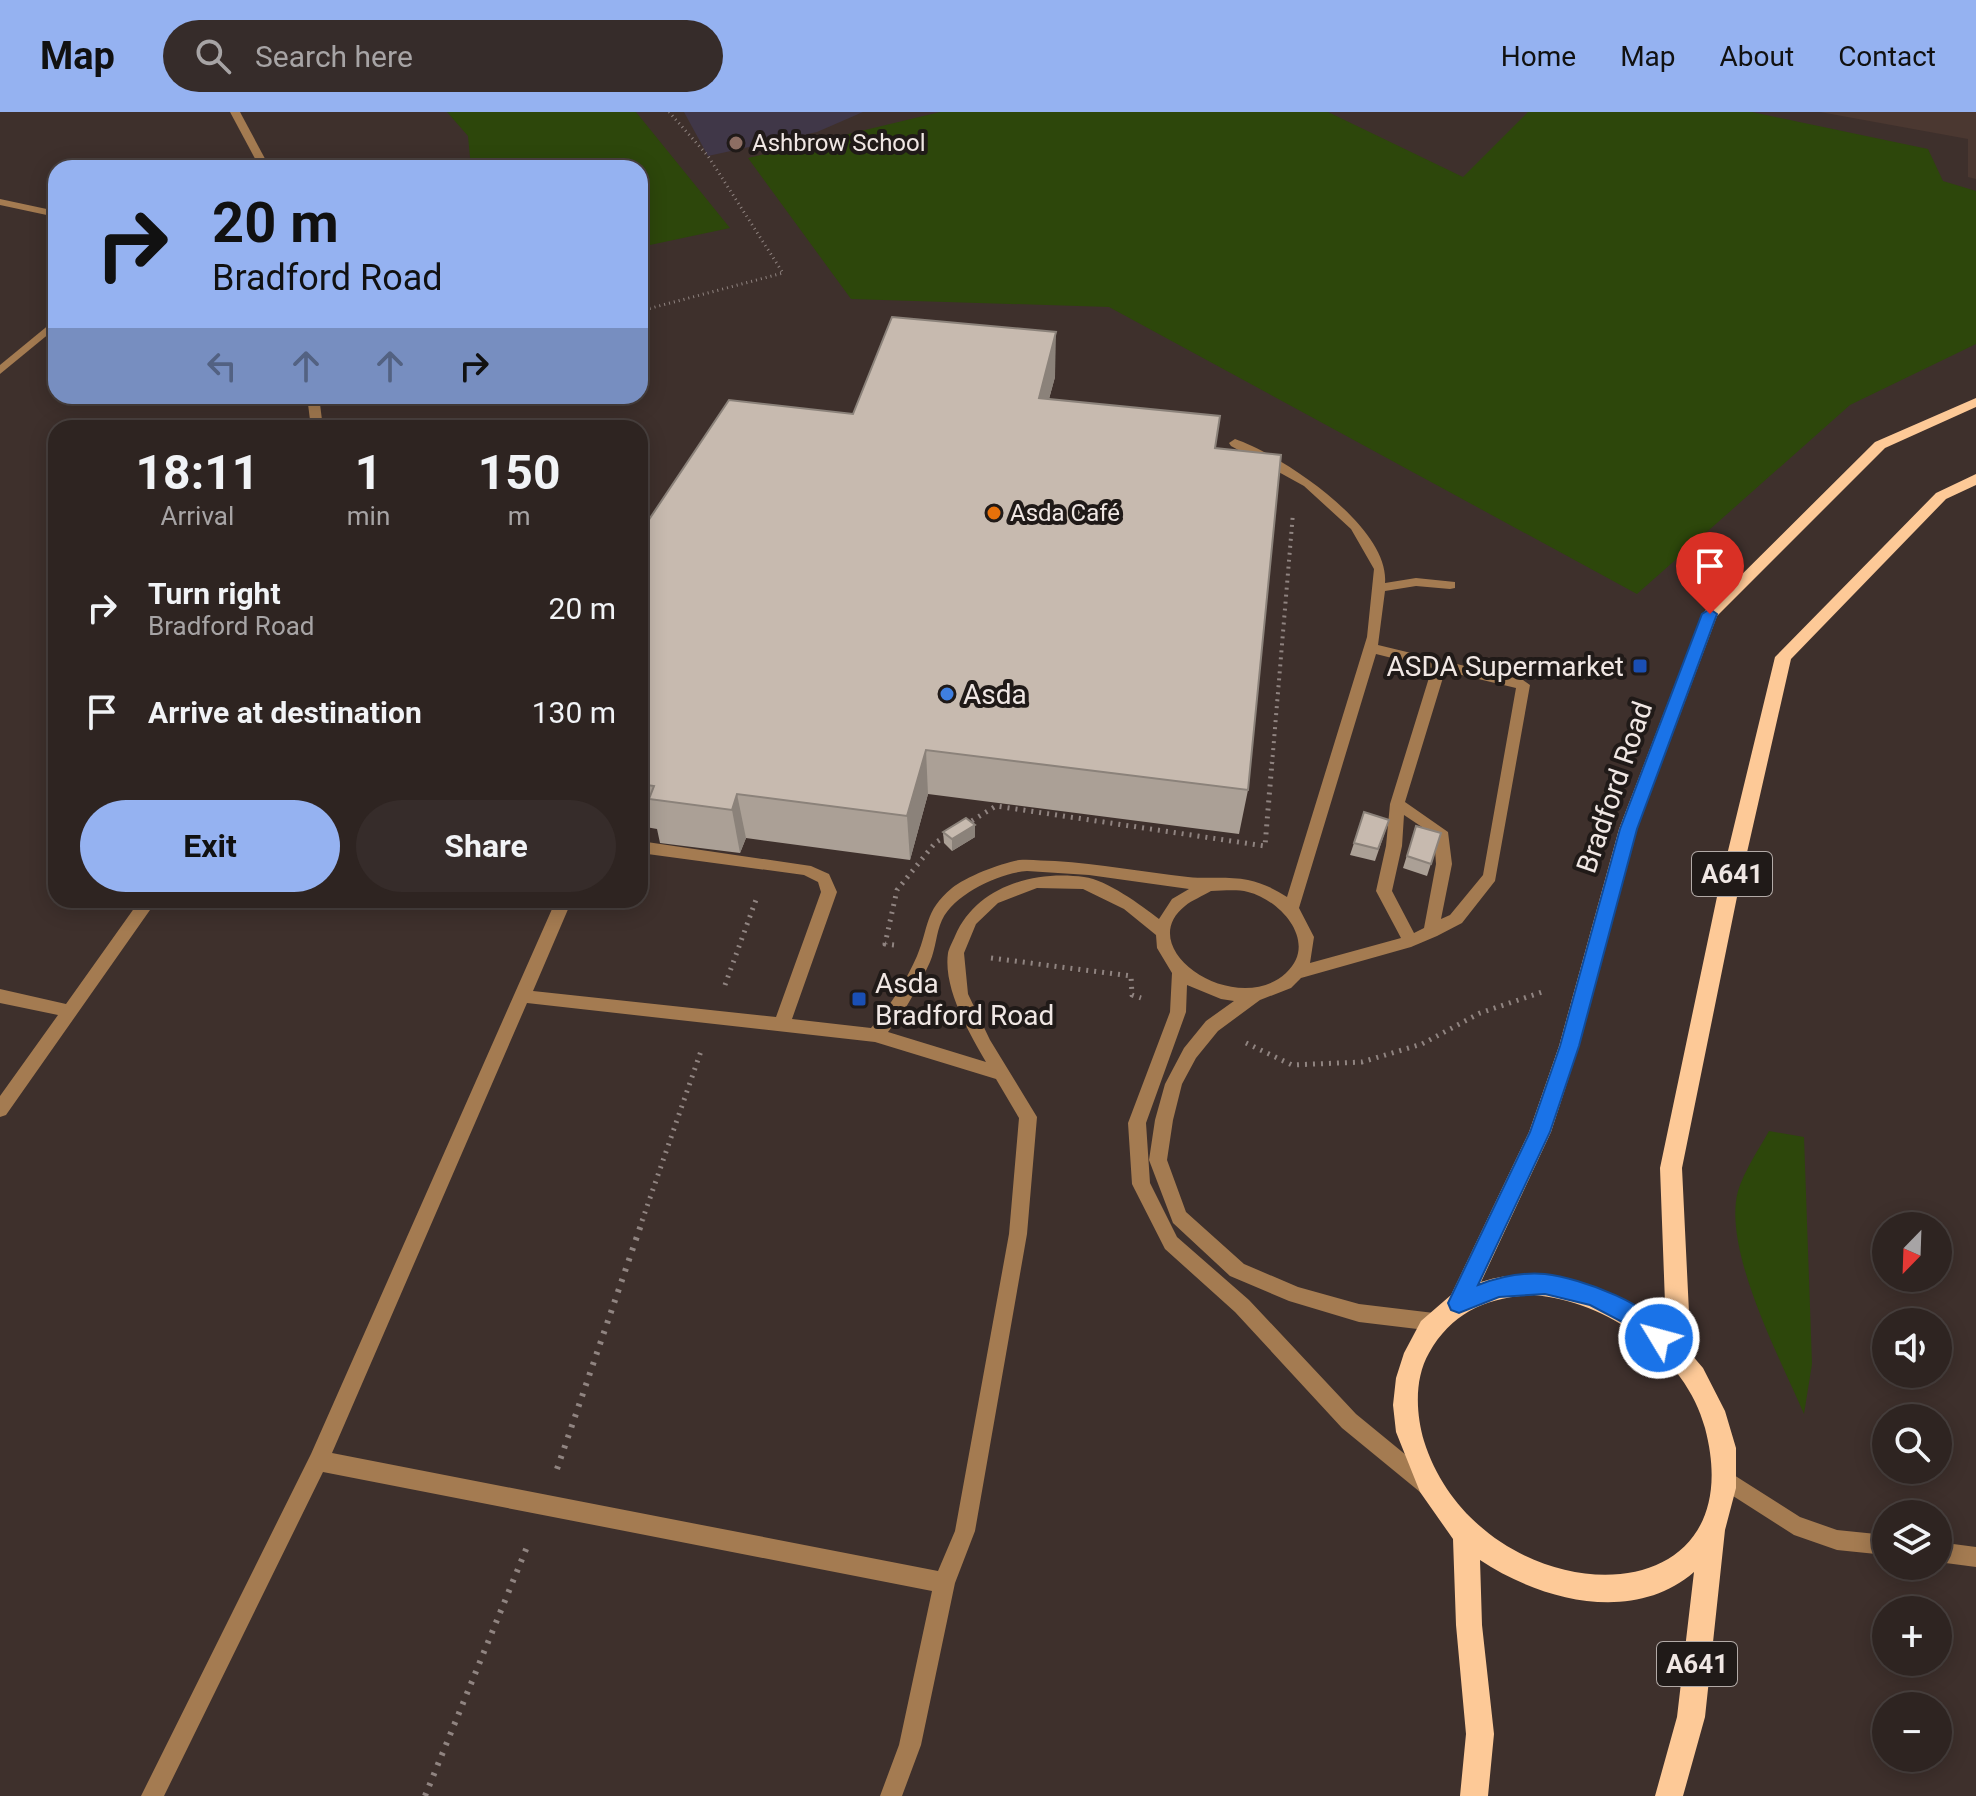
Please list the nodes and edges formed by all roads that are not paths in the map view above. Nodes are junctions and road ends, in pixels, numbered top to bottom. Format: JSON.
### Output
{"nodes":[{"id":1,"x":235,"y":112,"type":"edge"},
{"id":2,"x":261,"y":160,"type":"edge"},
{"id":3,"x":0,"y":202,"type":"edge"},
{"id":4,"x":48,"y":212,"type":"edge"},
{"id":5,"x":48,"y":329,"type":"edge"},
{"id":6,"x":0,"y":371,"type":"edge"},
{"id":7,"x":1976,"y":402,"type":"edge"},
{"id":8,"x":1235,"y":443,"type":"dead end"},
{"id":9,"x":1976,"y":479,"type":"edge"},
{"id":10,"x":1450,"y":585,"type":"dead end"},
{"id":11,"x":1378,"y":588,"type":"junction"},
{"id":12,"x":1371,"y":648,"type":"junction"},
{"id":13,"x":1440,"y":665,"type":"junction"},
{"id":14,"x":1397,"y":804,"type":"junction"},
{"id":15,"x":648,"y":848,"type":"edge"},
{"id":16,"x":1209,"y":885,"type":"junction"},
{"id":17,"x":143,"y":908,"type":"edge"},
{"id":18,"x":560,"y":908,"type":"edge"},
{"id":19,"x":1291,"y":909,"type":"junction"},
{"id":20,"x":1161,"y":930,"type":"junction"},
{"id":21,"x":1431,"y":932,"type":"junction"},
{"id":22,"x":1411,"y":941,"type":"junction"},
{"id":23,"x":1180,"y":972,"type":"junction"},
{"id":24,"x":1297,"y":973,"type":"junction"},
{"id":25,"x":1256,"y":995,"type":"junction"},
{"id":26,"x":0,"y":996,"type":"edge"},
{"id":27,"x":522,"y":996,"type":"junction"},
{"id":28,"x":69,"y":1011,"type":"junction"},
{"id":29,"x":781,"y":1026,"type":"junction"},
{"id":30,"x":875,"y":1035,"type":"junction"},
{"id":31,"x":1002,"y":1074,"type":"junction"},
{"id":32,"x":0,"y":1110,"type":"edge"},
{"id":33,"x":1459,"y":1303,"type":"junction"},
{"id":34,"x":1434,"y":1322,"type":"junction"},
{"id":35,"x":1679,"y":1356,"type":"junction"},
{"id":36,"x":318,"y":1461,"type":"junction"},
{"id":37,"x":1726,"y":1480,"type":"junction"},
{"id":38,"x":1429,"y":1486,"type":"junction"},
{"id":39,"x":1712,"y":1530,"type":"junction"},
{"id":40,"x":1466,"y":1534,"type":"junction"},
{"id":41,"x":1872,"y":1544,"type":"edge"},
{"id":42,"x":1952,"y":1554,"type":"edge"},
{"id":43,"x":1976,"y":1557,"type":"edge"},
{"id":44,"x":944,"y":1583,"type":"junction"},
{"id":45,"x":152,"y":1796,"type":"edge"},
{"id":46,"x":891,"y":1796,"type":"edge"},
{"id":47,"x":1474,"y":1796,"type":"edge"},
{"id":48,"x":1669,"y":1796,"type":"edge"}],
"edges":[{"from":1,"to":2,"type":"street"},
{"from":3,"to":4,"type":"street"},
{"from":5,"to":6,"type":"street"},
{"from":7,"to":33,"type":"main road","name":"Bradford Road"},
{"from":8,"to":11,"type":"street"},
{"from":9,"to":35,"type":"main road","number":"A641"},
{"from":10,"to":11,"type":"street"},
{"from":11,"to":12,"type":"street"},
{"from":12,"to":13,"type":"street"},
{"from":12,"to":19,"type":"street"},
{"from":13,"to":14,"type":"street"},
{"from":13,"to":21,"type":"street"},
{"from":14,"to":21,"type":"street"},
{"from":14,"to":22,"type":"street"},
{"from":15,"to":29,"type":"street"},
{"from":16,"to":19,"type":"street"},
{"from":16,"to":20,"type":"street"},
{"from":16,"to":30,"type":"street"},
{"from":17,"to":28,"type":"street"},
{"from":18,"to":27,"type":"street"},
{"from":19,"to":24,"type":"street"},
{"from":20,"to":23,"type":"street"},
{"from":20,"to":31,"type":"street"},
{"from":21,"to":22,"type":"street"},
{"from":22,"to":24,"type":"street"},
{"from":23,"to":25,"type":"street"},
{"from":23,"to":38,"type":"street"},
{"from":24,"to":25,"type":"street"},
{"from":25,"to":34,"type":"street"},
{"from":26,"to":28,"type":"street"},
{"from":27,"to":29,"type":"street"},
{"from":27,"to":36,"type":"street"},
{"from":28,"to":32,"type":"street"},
{"from":29,"to":30,"type":"street"},
{"from":30,"to":31,"type":"street"},
{"from":31,"to":44,"type":"street"},
{"from":33,"to":34,"type":"main road","name":"Bradford Road"},
{"from":33,"to":35,"type":"main road","name":"Bradford Road"},
{"from":34,"to":38,"type":"main road","name":"Bradford Road"},
{"from":35,"to":37,"type":"main road","name":"Bradford Road"},
{"from":36,"to":44,"type":"street"},
{"from":36,"to":45,"type":"street"},
{"from":37,"to":39,"type":"main road","name":"Bradford Road"},
{"from":37,"to":41,"type":"street"},
{"from":38,"to":40,"type":"main road","name":"Bradford Road"},
{"from":39,"to":40,"type":"main road","name":"Bradford Road"},
{"from":39,"to":48,"type":"main road","name":"Bradford Road","number":"A641"},
{"from":40,"to":47,"type":"main road"},
{"from":42,"to":43,"type":"street"},
{"from":44,"to":46,"type":"street"}]}
